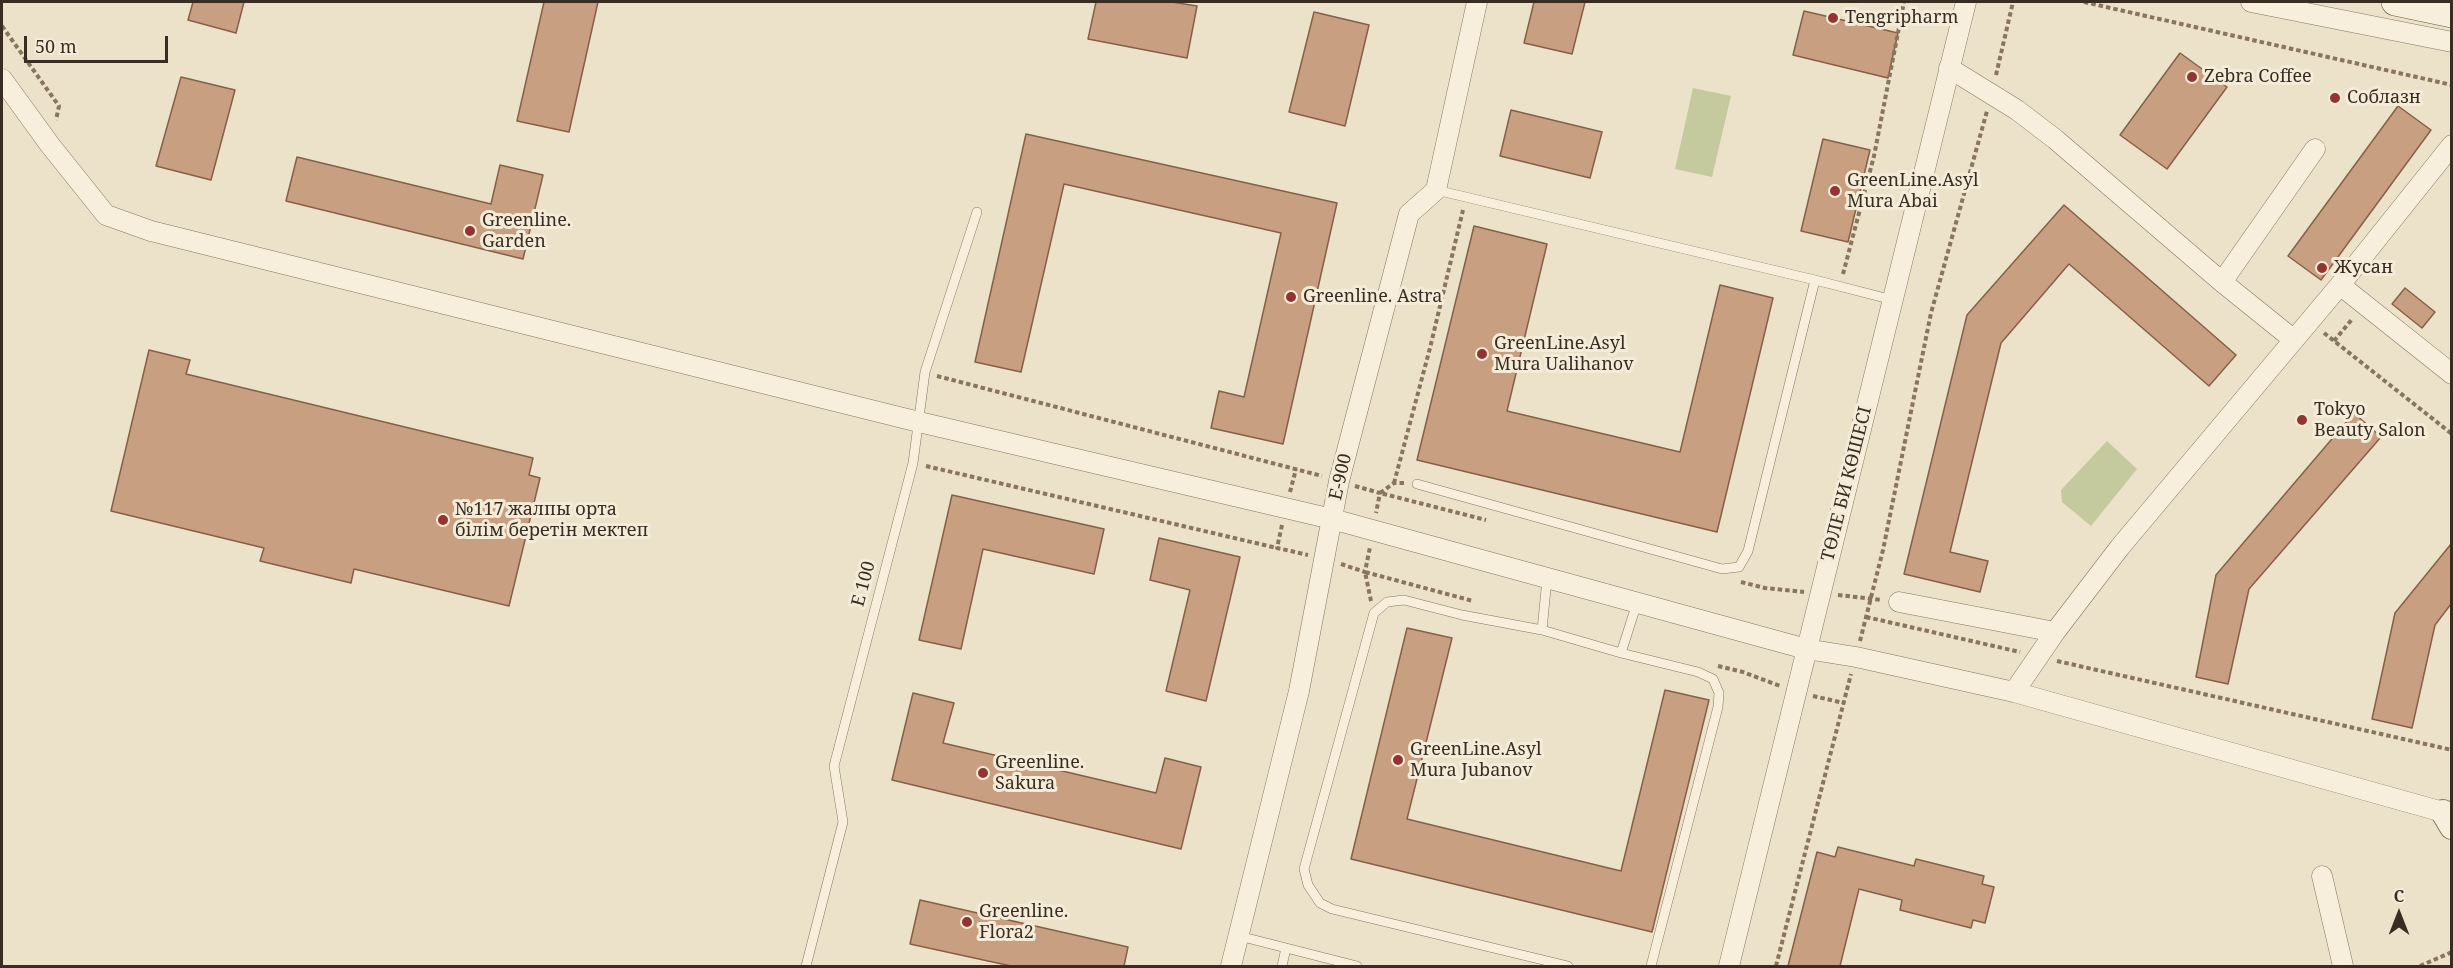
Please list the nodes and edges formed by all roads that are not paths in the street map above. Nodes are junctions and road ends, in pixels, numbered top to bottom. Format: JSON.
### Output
{"nodes":[{"id":1,"x":1477,"y":2,"type":"edge"},
{"id":2,"x":1966,"y":2,"type":"edge"},
{"id":3,"x":2251,"y":2,"type":"edge"},
{"id":4,"x":2395,"y":2,"type":"edge"},
{"id":5,"x":2451,"y":14,"type":"edge"},
{"id":6,"x":2451,"y":42,"type":"edge"},
{"id":7,"x":1949,"y":68,"type":"junction"},
{"id":8,"x":2,"y":79,"type":"edge"},
{"id":9,"x":2451,"y":145,"type":"edge"},
{"id":10,"x":2315,"y":149,"type":"dead end"},
{"id":11,"x":1436,"y":190,"type":"junction"},
{"id":12,"x":977,"y":212,"type":"dead end"},
{"id":13,"x":1815,"y":280,"type":"junction"},
{"id":14,"x":2222,"y":282,"type":"junction"},
{"id":15,"x":2340,"y":285,"type":"junction"},
{"id":16,"x":1893,"y":300,"type":"junction"},
{"id":17,"x":2294,"y":340,"type":"junction"},
{"id":18,"x":2451,"y":374,"type":"edge"},
{"id":19,"x":919,"y":422,"type":"junction"},
{"id":20,"x":1417,"y":484,"type":"dead end"},
{"id":21,"x":1332,"y":519,"type":"junction"},
{"id":22,"x":1547,"y":579,"type":"junction"},
{"id":23,"x":1899,"y":602,"type":"dead end"},
{"id":24,"x":1637,"y":603,"type":"junction"},
{"id":25,"x":1542,"y":630,"type":"junction"},
{"id":26,"x":2055,"y":632,"type":"junction"},
{"id":27,"x":1806,"y":649,"type":"junction"},
{"id":28,"x":1621,"y":653,"type":"junction"},
{"id":29,"x":2014,"y":692,"type":"junction"},
{"id":30,"x":2449,"y":818,"type":"edge"},
{"id":31,"x":2322,"y":876,"type":"dead end"},
{"id":32,"x":1239,"y":936,"type":"junction"},
{"id":33,"x":1286,"y":948,"type":"junction"},
{"id":34,"x":806,"y":966,"type":"edge"},
{"id":35,"x":1231,"y":966,"type":"edge"},
{"id":36,"x":1282,"y":966,"type":"edge"},
{"id":37,"x":1357,"y":966,"type":"edge"},
{"id":38,"x":1568,"y":966,"type":"edge"},
{"id":39,"x":1652,"y":966,"type":"edge"},
{"id":40,"x":1729,"y":966,"type":"edge"},
{"id":41,"x":2343,"y":966,"type":"edge"}],
"edges":[{"from":1,"to":11,"type":"street"},
{"from":2,"to":7,"type":"street","name":"ТӨЛЕ БИ КӨШЕСІ"},
{"from":3,"to":6,"type":"street"},
{"from":4,"to":5,"type":"main road"},
{"from":7,"to":14,"type":"street"},
{"from":7,"to":16,"type":"street","name":"ТӨЛЕ БИ КӨШЕСІ"},
{"from":8,"to":19,"type":"street"},
{"from":9,"to":15,"type":"street"},
{"from":10,"to":14,"type":"street"},
{"from":11,"to":13,"type":"lane"},
{"from":11,"to":21,"type":"street","name":"E-900"},
{"from":12,"to":19,"type":"lane","name":"E 100"},
{"from":13,"to":16,"type":"lane"},
{"from":13,"to":20,"type":"lane"},
{"from":14,"to":17,"type":"street"},
{"from":15,"to":17,"type":"street"},
{"from":15,"to":18,"type":"street"},
{"from":16,"to":27,"type":"street","name":"ТӨЛЕ БИ КӨШЕСІ"},
{"from":17,"to":26,"type":"street"},
{"from":19,"to":21,"type":"street"},
{"from":19,"to":34,"type":"lane","name":"E 100"},
{"from":21,"to":22,"type":"street"},
{"from":21,"to":32,"type":"street","name":"E-900"},
{"from":22,"to":24,"type":"street"},
{"from":22,"to":25,"type":"lane"},
{"from":23,"to":26,"type":"street"},
{"from":24,"to":27,"type":"street"},
{"from":24,"to":28,"type":"lane"},
{"from":25,"to":28,"type":"lane"},
{"from":25,"to":38,"type":"lane"},
{"from":26,"to":29,"type":"street"},
{"from":27,"to":29,"type":"street"},
{"from":27,"to":40,"type":"street","name":"ТӨЛЕ БИ КӨШЕСІ"},
{"from":28,"to":39,"type":"lane"},
{"from":29,"to":30,"type":"street"},
{"from":31,"to":41,"type":"street"},
{"from":32,"to":33,"type":"lane"},
{"from":32,"to":35,"type":"street","name":"E-900"},
{"from":33,"to":36,"type":"lane"},
{"from":33,"to":37,"type":"lane"}]}
